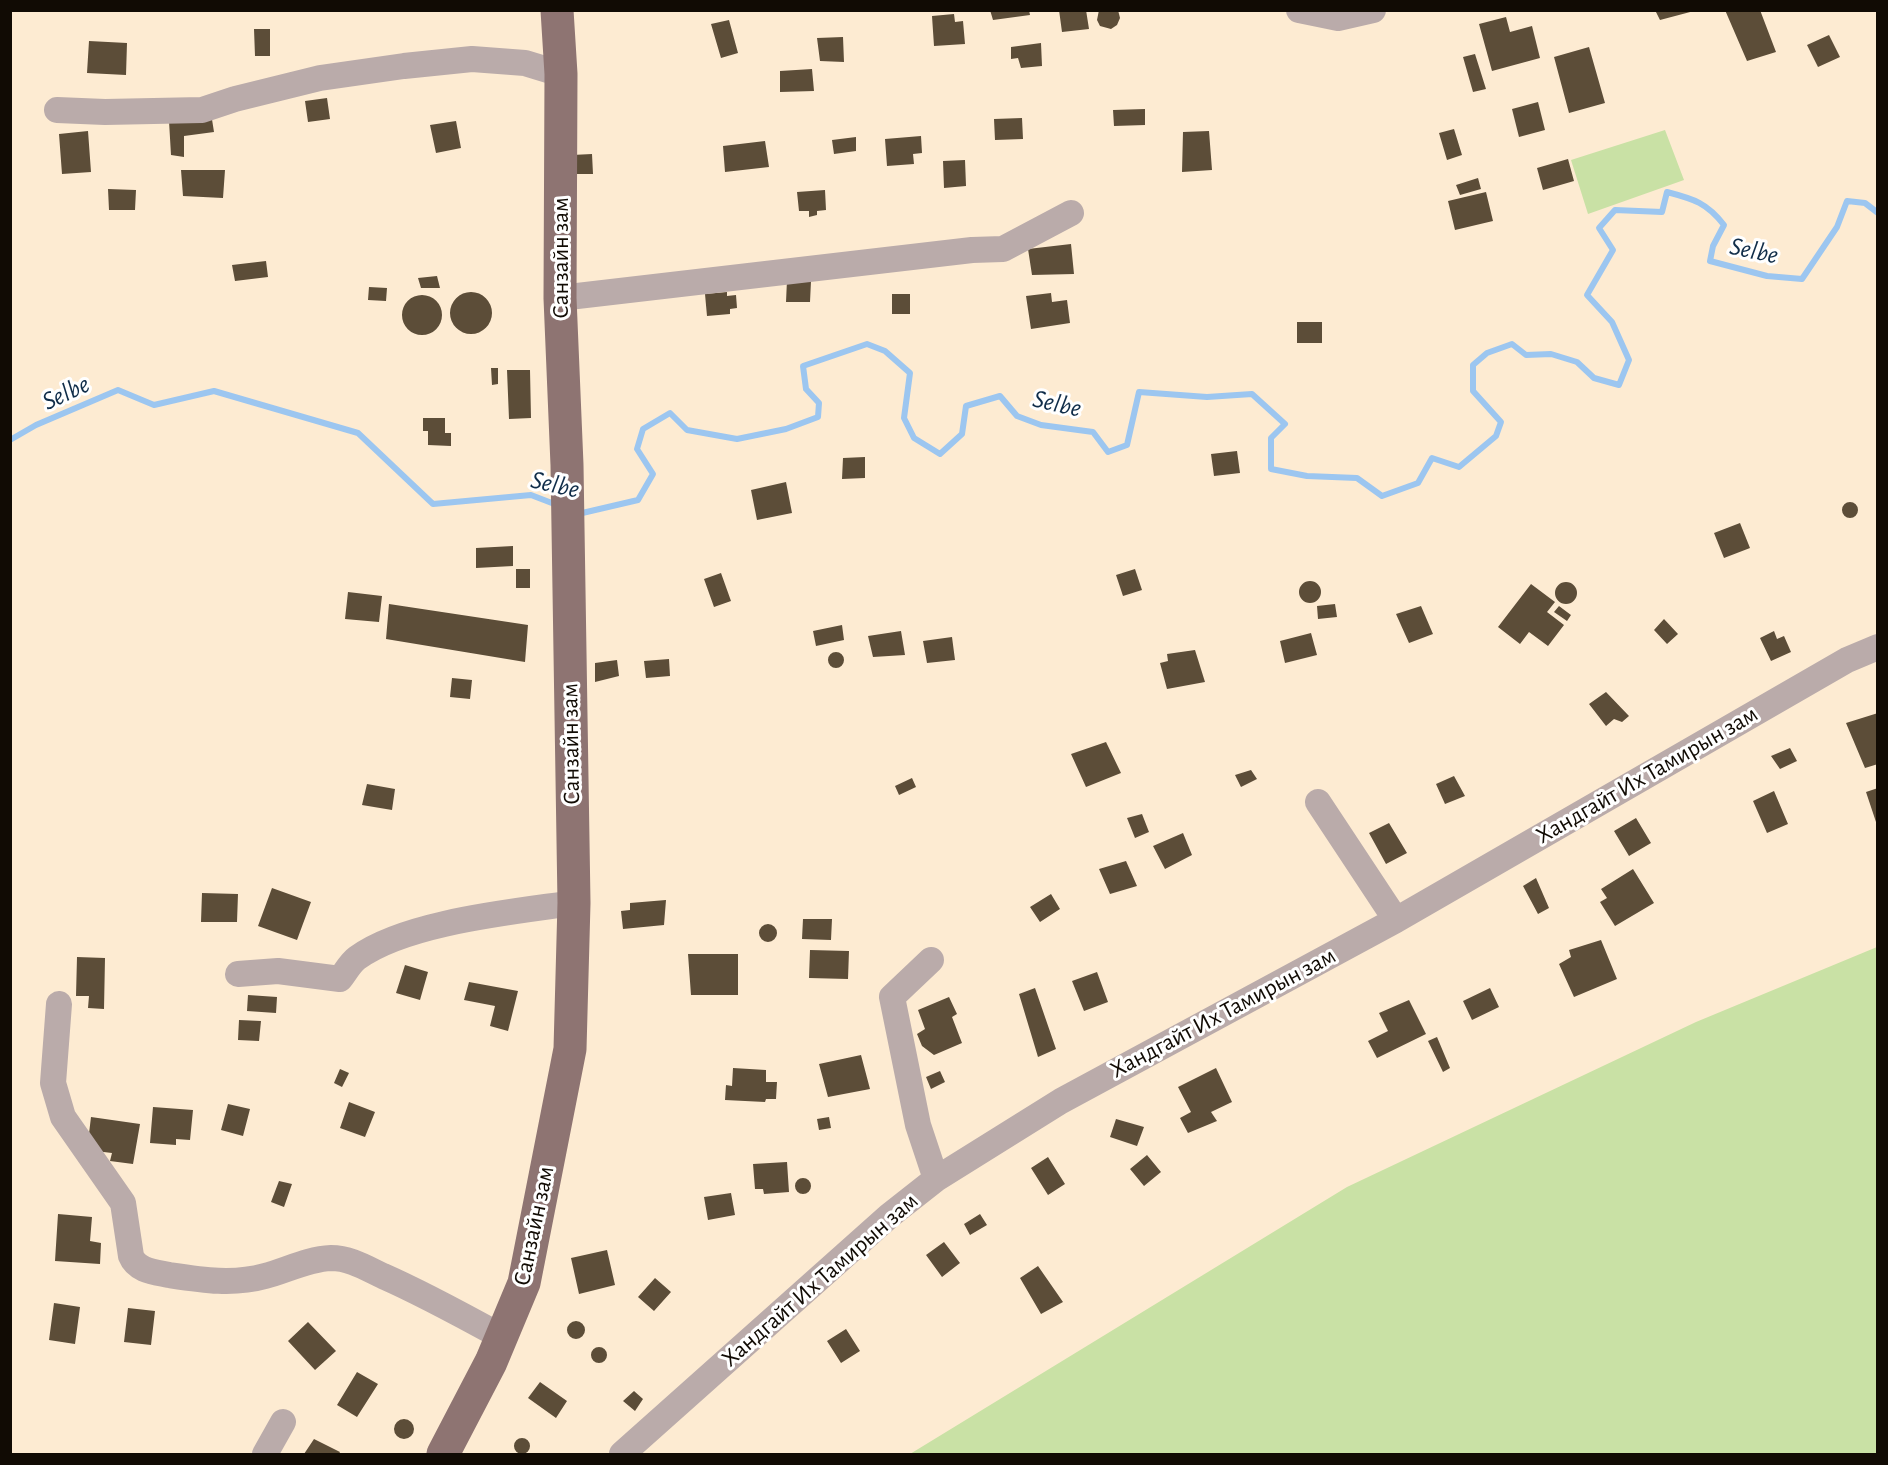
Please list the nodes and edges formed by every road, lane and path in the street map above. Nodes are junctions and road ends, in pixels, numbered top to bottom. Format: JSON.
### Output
{"nodes":[{"id":1,"x":557,"y":10,"type":"edge"},
{"id":2,"x":1299,"y":10,"type":"edge"},
{"id":3,"x":1373,"y":10,"type":"edge"},
{"id":4,"x":561,"y":74,"type":"junction"},
{"id":5,"x":57,"y":110,"type":"dead end"},
{"id":6,"x":1071,"y":213,"type":"dead end"},
{"id":7,"x":560,"y":298,"type":"junction"},
{"id":8,"x":1878,"y":647,"type":"edge"},
{"id":9,"x":1318,"y":802,"type":"dead end"},
{"id":10,"x":574,"y":903,"type":"junction"},
{"id":11,"x":1396,"y":920,"type":"junction"},
{"id":12,"x":931,"y":960,"type":"dead end"},
{"id":13,"x":238,"y":974,"type":"dead end"},
{"id":14,"x":59,"y":1004,"type":"dead end"},
{"id":15,"x":936,"y":1179,"type":"junction"},
{"id":16,"x":502,"y":1337,"type":"junction"},
{"id":17,"x":283,"y":1422,"type":"dead end"},
{"id":18,"x":265,"y":1455,"type":"edge"},
{"id":19,"x":443,"y":1455,"type":"edge"},
{"id":20,"x":622,"y":1455,"type":"edge"}],
"edges":[{"from":1,"to":4,"type":"main road","name":"Санзайн зам"},
{"from":2,"to":3,"type":"street"},
{"from":4,"to":5,"type":"street"},
{"from":4,"to":7,"type":"main road","name":"Санзайн зам"},
{"from":6,"to":7,"type":"street"},
{"from":7,"to":10,"type":"main road","name":"Санзайн зам"},
{"from":8,"to":11,"type":"street","name":"Хандгайт Их Тамирын зам"},
{"from":9,"to":11,"type":"street"},
{"from":10,"to":13,"type":"street"},
{"from":10,"to":16,"type":"main road","name":"Санзайн зам"},
{"from":11,"to":15,"type":"street","name":"Хандгайт Их Тамирын зам"},
{"from":12,"to":15,"type":"street"},
{"from":14,"to":16,"type":"street"},
{"from":15,"to":20,"type":"street","name":"Хандгайт Их Тамирын зам"},
{"from":16,"to":19,"type":"main road","name":"Санзайн зам"},
{"from":17,"to":18,"type":"street"}]}
